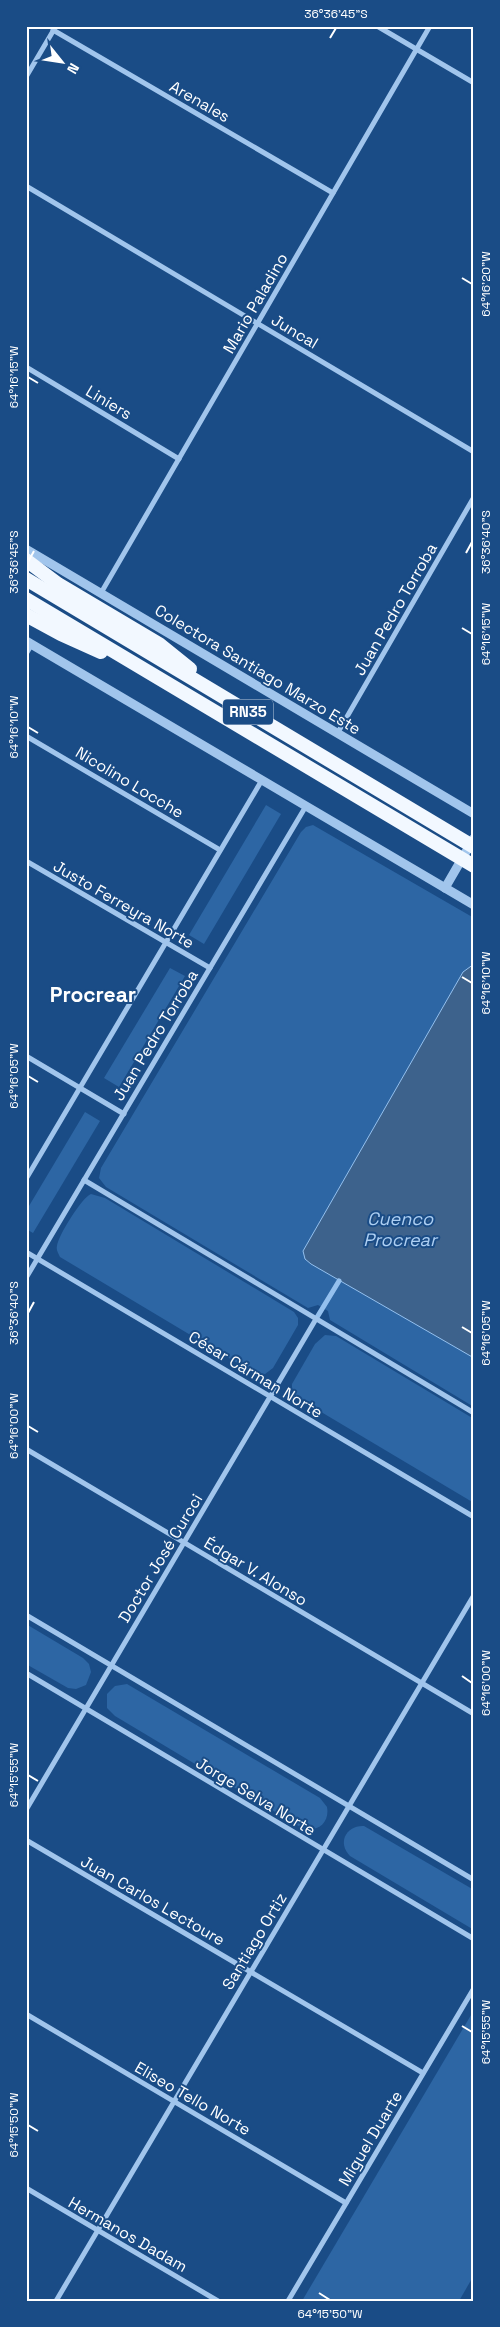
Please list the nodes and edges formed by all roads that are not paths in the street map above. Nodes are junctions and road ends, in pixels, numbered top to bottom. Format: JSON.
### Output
{"nodes":[{"id":1,"x":377,"y":26,"type":"edge"},
{"id":2,"x":430,"y":26,"type":"edge"},
{"id":3,"x":55,"y":28,"type":"edge"},
{"id":4,"x":416,"y":49,"type":"junction"},
{"id":5,"x":26,"y":77,"type":"edge"},
{"id":6,"x":474,"y":83,"type":"edge"},
{"id":7,"x":26,"y":186,"type":"edge"},
{"id":8,"x":333,"y":193,"type":"junction"},
{"id":9,"x":258,"y":323,"type":"junction"},
{"id":10,"x":26,"y":368,"type":"edge"},
{"id":11,"x":474,"y":452,"type":"edge"},
{"id":12,"x":179,"y":459,"type":"junction"},
{"id":13,"x":474,"y":497,"type":"edge"},
{"id":14,"x":26,"y":549,"type":"edge"},
{"id":15,"x":26,"y":560,"type":"edge"},
{"id":16,"x":26,"y":579,"type":"edge"},
{"id":17,"x":101,"y":593,"type":"junction"},
{"id":18,"x":26,"y":599,"type":"edge"},
{"id":19,"x":26,"y":614,"type":"edge"},
{"id":20,"x":29,"y":642,"type":"edge"},
{"id":21,"x":26,"y":654,"type":"edge"},
{"id":22,"x":162,"y":680,"type":"junction"},
{"id":23,"x":221,"y":696,"type":"junction"},
{"id":24,"x":338,"y":734,"type":"junction"},
{"id":25,"x":26,"y":736,"type":"edge"},
{"id":26,"x":262,"y":780,"type":"junction"},
{"id":27,"x":306,"y":806,"type":"junction"},
{"id":28,"x":474,"y":814,"type":"edge"},
{"id":29,"x":472,"y":843,"type":"edge"},
{"id":30,"x":220,"y":850,"type":"junction"},
{"id":31,"x":26,"y":861,"type":"edge"},
{"id":32,"x":468,"y":862,"type":"edge"},
{"id":33,"x":445,"y":888,"type":"junction"},
{"id":34,"x":474,"y":905,"type":"edge"},
{"id":35,"x":166,"y":943,"type":"junction"},
{"id":36,"x":210,"y":968,"type":"junction"},
{"id":37,"x":26,"y":1056,"type":"edge"},
{"id":38,"x":80,"y":1088,"type":"junction"},
{"id":39,"x":124,"y":1114,"type":"junction"},
{"id":40,"x":26,"y":1179,"type":"edge"},
{"id":41,"x":84,"y":1180,"type":"junction"},
{"id":42,"x":26,"y":1252,"type":"edge"},
{"id":43,"x":38,"y":1258,"type":"junction"},
{"id":44,"x":26,"y":1278,"type":"edge"},
{"id":45,"x":316,"y":1319,"type":"junction"},
{"id":46,"x":270,"y":1396,"type":"junction"},
{"id":47,"x":474,"y":1413,"type":"edge"},
{"id":48,"x":26,"y":1449,"type":"edge"},
{"id":49,"x":474,"y":1517,"type":"edge"},
{"id":50,"x":184,"y":1543,"type":"junction"},
{"id":51,"x":474,"y":1595,"type":"edge"},
{"id":52,"x":26,"y":1615,"type":"edge"},
{"id":53,"x":112,"y":1666,"type":"junction"},
{"id":54,"x":26,"y":1673,"type":"edge"},
{"id":55,"x":421,"y":1683,"type":"junction"},
{"id":56,"x":86,"y":1709,"type":"junction"},
{"id":57,"x":474,"y":1714,"type":"edge"},
{"id":58,"x":349,"y":1806,"type":"junction"},
{"id":59,"x":26,"y":1810,"type":"edge"},
{"id":60,"x":26,"y":1840,"type":"edge"},
{"id":61,"x":323,"y":1850,"type":"junction"},
{"id":62,"x":474,"y":1880,"type":"edge"},
{"id":63,"x":474,"y":1939,"type":"edge"},
{"id":64,"x":251,"y":1972,"type":"junction"},
{"id":65,"x":474,"y":1988,"type":"edge"},
{"id":66,"x":26,"y":2014,"type":"edge"},
{"id":67,"x":423,"y":2073,"type":"junction"},
{"id":68,"x":174,"y":2101,"type":"junction"},
{"id":69,"x":26,"y":2188,"type":"edge"},
{"id":70,"x":346,"y":2203,"type":"junction"},
{"id":71,"x":98,"y":2230,"type":"junction"},
{"id":72,"x":56,"y":2301,"type":"edge"},
{"id":73,"x":218,"y":2301,"type":"edge"},
{"id":74,"x":288,"y":2301,"type":"edge"}],
"edges":[{"from":1,"to":4,"type":"street"},
{"from":2,"to":4,"type":"street","name":"Mario Paladino"},
{"from":3,"to":5,"type":"street"},
{"from":3,"to":8,"type":"street","name":"Arenales"},
{"from":4,"to":6,"type":"street"},
{"from":4,"to":8,"type":"street","name":"Mario Paladino"},
{"from":7,"to":9,"type":"street","name":"Juncal"},
{"from":8,"to":9,"type":"street","name":"Mario Paladino"},
{"from":9,"to":11,"type":"street","name":"Juncal"},
{"from":9,"to":12,"type":"street","name":"Mario Paladino"},
{"from":10,"to":12,"type":"street","name":"Liniers"},
{"from":12,"to":17,"type":"street","name":"Mario Paladino"},
{"from":13,"to":24,"type":"street","name":"Juan Pedro Torroba"},
{"from":14,"to":17,"type":"street","name":"Colectora Santiago Marzo Este"},
{"from":15,"to":23,"type":"highway"},
{"from":16,"to":23,"type":"highway","number":"RN35"},
{"from":17,"to":24,"type":"street","name":"Colectora Santiago Marzo Este"},
{"from":18,"to":22,"type":"highway","number":"RN35"},
{"from":19,"to":22,"type":"highway"},
{"from":20,"to":21,"type":"street"},
{"from":20,"to":26,"type":"street"},
{"from":22,"to":32,"type":"highway","number":"RN35"},
{"from":23,"to":29,"type":"highway","number":"RN35"},
{"from":24,"to":28,"type":"street","name":"Colectora Santiago Marzo Este"},
{"from":25,"to":30,"type":"street","name":"Nicolino Locche"},
{"from":26,"to":27,"type":"street"},
{"from":26,"to":30,"type":"street"},
{"from":27,"to":33,"type":"street"},
{"from":27,"to":36,"type":"street","name":"Juan Pedro Torroba"},
{"from":29,"to":32,"type":"street"},
{"from":30,"to":35,"type":"street"},
{"from":31,"to":35,"type":"street","name":"Justo Ferreyra Norte"},
{"from":32,"to":33,"type":"street"},
{"from":33,"to":34,"type":"street"},
{"from":35,"to":36,"type":"street","name":"Justo Ferreyra Norte"},
{"from":35,"to":38,"type":"street"},
{"from":36,"to":39,"type":"street","name":"Juan Pedro Torroba"},
{"from":37,"to":38,"type":"street"},
{"from":38,"to":39,"type":"street"},
{"from":38,"to":40,"type":"street"},
{"from":39,"to":41,"type":"street","name":"Juan Pedro Torroba"},
{"from":41,"to":43,"type":"street","name":"Juan Pedro Torroba"},
{"from":41,"to":45,"type":"street"},
{"from":42,"to":43,"type":"street","name":"César Cárman Norte"},
{"from":43,"to":44,"type":"street","name":"Juan Pedro Torroba"},
{"from":43,"to":46,"type":"street","name":"César Cárman Norte"},
{"from":45,"to":46,"type":"street","name":"Doctor José Curcci"},
{"from":45,"to":47,"type":"street"},
{"from":46,"to":49,"type":"street","name":"César Cárman Norte"},
{"from":46,"to":50,"type":"street","name":"Doctor José Curcci"},
{"from":48,"to":50,"type":"street","name":"Édgar V. Alonso"},
{"from":50,"to":53,"type":"street","name":"Doctor José Curcci"},
{"from":50,"to":55,"type":"street","name":"Édgar V. Alonso"},
{"from":51,"to":55,"type":"street","name":"Santiago Ortiz"},
{"from":52,"to":53,"type":"street"},
{"from":53,"to":56,"type":"street","name":"Doctor José Curcci"},
{"from":53,"to":58,"type":"street"},
{"from":54,"to":56,"type":"street","name":"Jorge Selva Norte"},
{"from":55,"to":57,"type":"street","name":"Édgar V. Alonso"},
{"from":55,"to":58,"type":"street","name":"Santiago Ortiz"},
{"from":56,"to":59,"type":"street","name":"Doctor José Curcci"},
{"from":56,"to":61,"type":"street","name":"Jorge Selva Norte"},
{"from":58,"to":61,"type":"street","name":"Santiago Ortiz"},
{"from":58,"to":62,"type":"street"},
{"from":60,"to":64,"type":"street","name":"Juan Carlos Lectoure"},
{"from":61,"to":63,"type":"street","name":"Jorge Selva Norte"},
{"from":61,"to":64,"type":"street","name":"Santiago Ortiz"},
{"from":64,"to":67,"type":"street","name":"Juan Carlos Lectoure"},
{"from":64,"to":68,"type":"street","name":"Santiago Ortiz"},
{"from":65,"to":67,"type":"street","name":"Miguel Duarte"},
{"from":66,"to":68,"type":"street","name":"Eliseo Tello Norte"},
{"from":67,"to":70,"type":"street","name":"Miguel Duarte"},
{"from":68,"to":70,"type":"street","name":"Eliseo Tello Norte"},
{"from":68,"to":71,"type":"street","name":"Santiago Ortiz"},
{"from":69,"to":71,"type":"street","name":"Hermanos Dadam"},
{"from":70,"to":74,"type":"street","name":"Miguel Duarte"},
{"from":71,"to":72,"type":"street","name":"Santiago Ortiz"},
{"from":71,"to":73,"type":"street","name":"Hermanos Dadam"}]}
